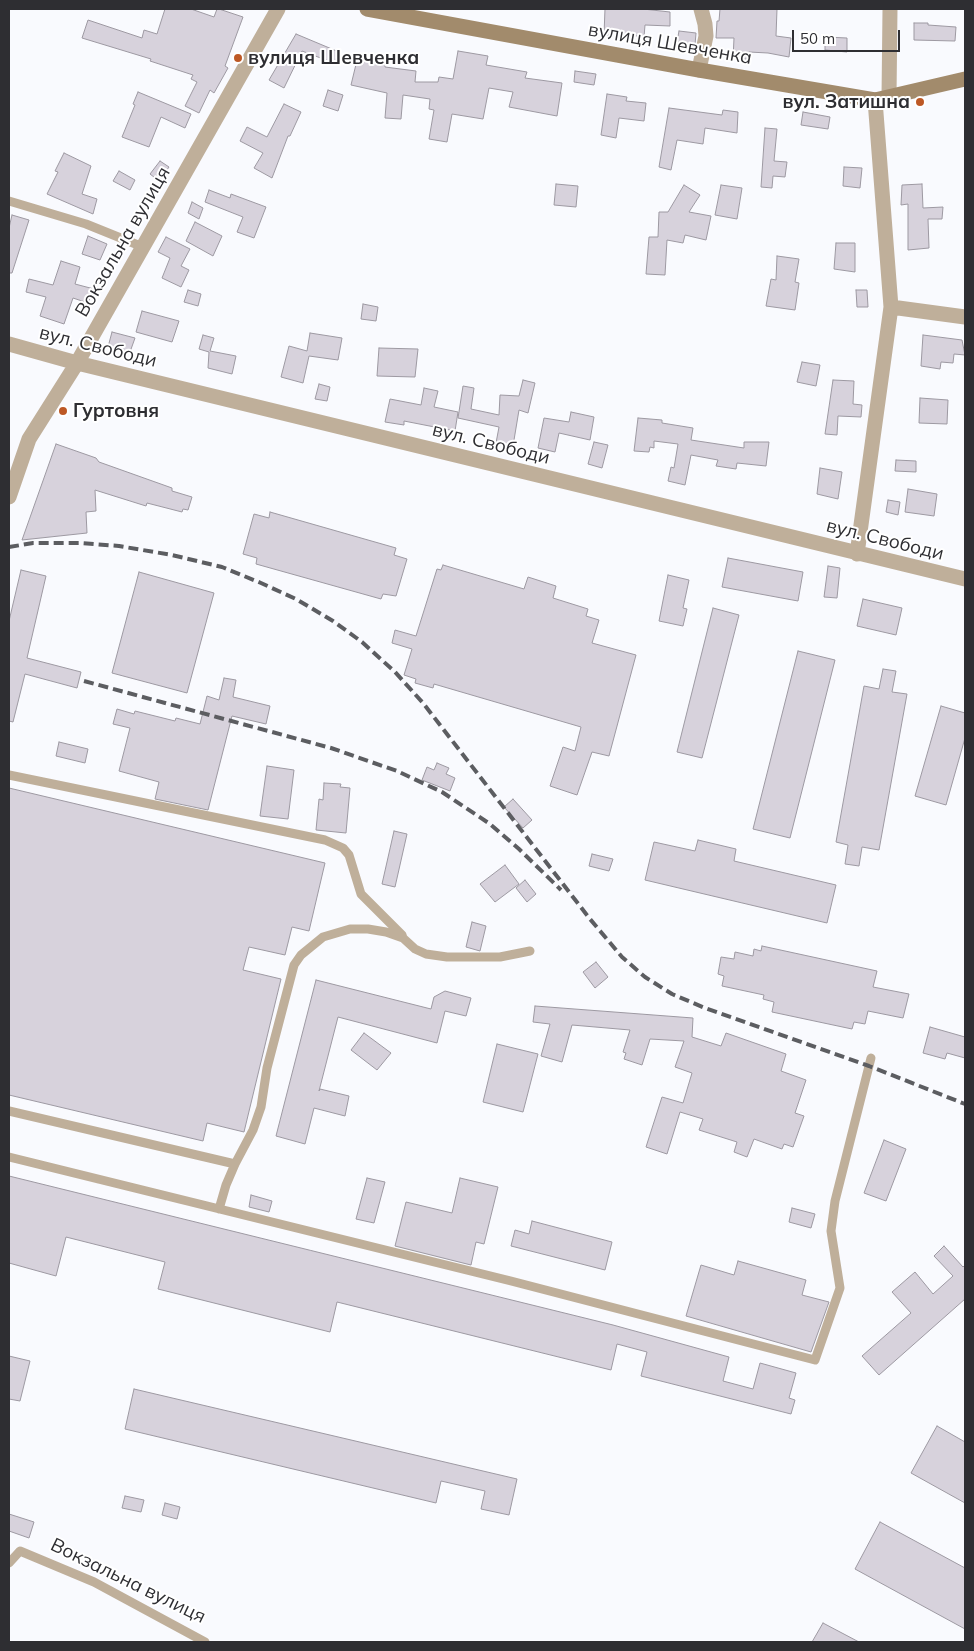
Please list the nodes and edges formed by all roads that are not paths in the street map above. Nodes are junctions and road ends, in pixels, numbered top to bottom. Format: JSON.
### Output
{"nodes":[{"id":1,"x":278,"y":9,"type":"edge"},
{"id":2,"x":367,"y":9,"type":"edge"},
{"id":3,"x":701,"y":9,"type":"edge"},
{"id":4,"x":890,"y":9,"type":"edge"},
{"id":5,"x":406,"y":12,"type":"edge"},
{"id":6,"x":699,"y":70,"type":"junction"},
{"id":7,"x":965,"y":79,"type":"edge"},
{"id":8,"x":882,"y":98,"type":"junction"},
{"id":9,"x":9,"y":201,"type":"edge"},
{"id":10,"x":143,"y":247,"type":"junction"},
{"id":11,"x":891,"y":307,"type":"junction"},
{"id":12,"x":965,"y":317,"type":"edge"},
{"id":13,"x":9,"y":344,"type":"edge"},
{"id":14,"x":77,"y":363,"type":"junction"},
{"id":15,"x":9,"y":497,"type":"edge"},
{"id":16,"x":857,"y":554,"type":"junction"},
{"id":17,"x":965,"y":579,"type":"edge"},
{"id":18,"x":9,"y":775,"type":"edge"},
{"id":19,"x":403,"y":938,"type":"junction"},
{"id":20,"x":530,"y":951,"type":"dead end"},
{"id":21,"x":871,"y":1058,"type":"dead end"},
{"id":22,"x":9,"y":1110,"type":"edge"},
{"id":23,"x":9,"y":1157,"type":"edge"},
{"id":24,"x":235,"y":1164,"type":"junction"},
{"id":25,"x":219,"y":1210,"type":"junction"},
{"id":26,"x":9,"y":1563,"type":"edge"},
{"id":27,"x":205,"y":1642,"type":"edge"}],
"edges":[{"from":1,"to":10,"type":"street","name":"Вокзальна вулиця"},
{"from":2,"to":5,"type":"street","name":"вулиця Шевченка"},
{"from":3,"to":6,"type":"street"},
{"from":4,"to":8,"type":"street"},
{"from":5,"to":6,"type":"street","name":"вулиця Шевченка"},
{"from":6,"to":8,"type":"street","name":"вулиця Шевченка"},
{"from":7,"to":8,"type":"street","name":"вулиця Шевченка"},
{"from":8,"to":11,"type":"street"},
{"from":9,"to":10,"type":"lane"},
{"from":10,"to":14,"type":"street","name":"Вокзальна вулиця"},
{"from":11,"to":12,"type":"street"},
{"from":11,"to":16,"type":"street"},
{"from":13,"to":14,"type":"street","name":"вул. Свободи"},
{"from":14,"to":15,"type":"street","name":"Вокзальна вулиця"},
{"from":14,"to":16,"type":"street","name":"вул. Свободи"},
{"from":16,"to":17,"type":"street","name":"вул. Свободи"},
{"from":18,"to":19,"type":"lane"},
{"from":19,"to":20,"type":"lane"},
{"from":19,"to":24,"type":"lane"},
{"from":21,"to":25,"type":"lane"},
{"from":22,"to":24,"type":"lane"},
{"from":23,"to":25,"type":"lane"},
{"from":24,"to":25,"type":"lane"},
{"from":26,"to":27,"type":"lane","name":"Вокзальна вулиця"}]}
